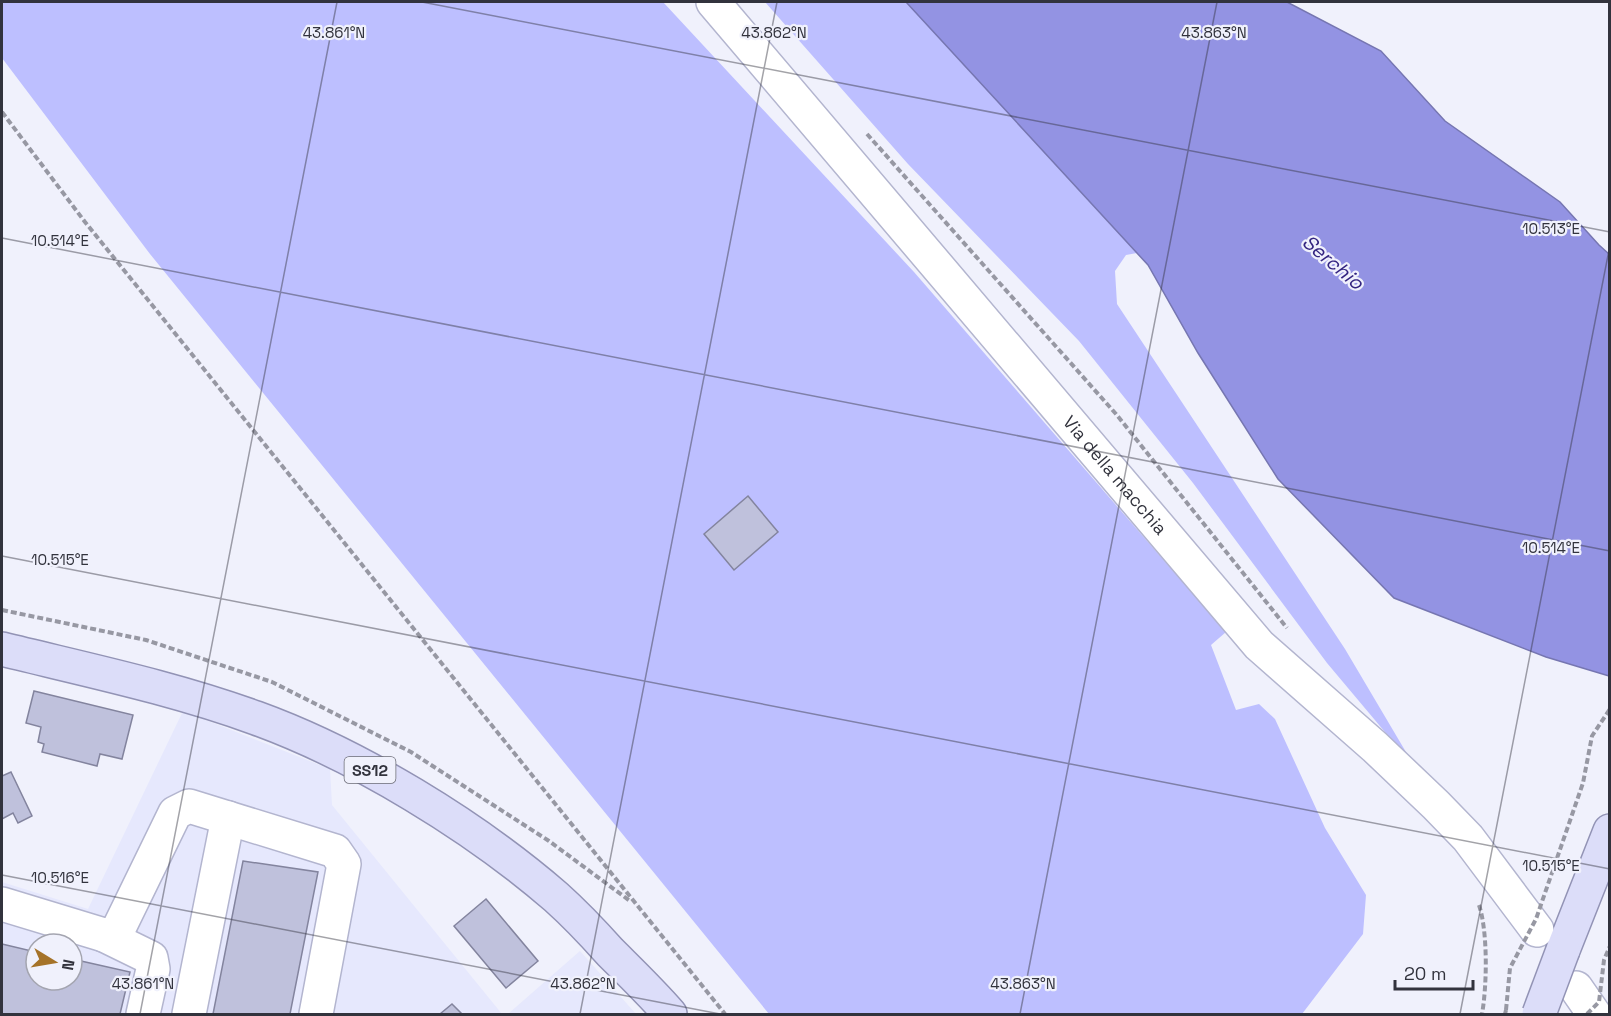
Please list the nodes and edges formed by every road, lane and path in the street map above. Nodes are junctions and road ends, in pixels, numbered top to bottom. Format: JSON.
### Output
{"nodes":[{"id":1,"x":713,"y":2,"type":"edge"},
{"id":2,"x":2,"y":112,"type":"edge"},
{"id":3,"x":866,"y":133,"type":"dead end"},
{"id":4,"x":1290,"y":631,"type":"dead end"},
{"id":5,"x":2,"y":649,"type":"edge"},
{"id":6,"x":1610,"y":710,"type":"edge"},
{"id":7,"x":228,"y":818,"type":"junction"},
{"id":8,"x":1610,"y":831,"type":"edge"},
{"id":9,"x":1478,"y":900,"type":"dead end"},
{"id":10,"x":2,"y":904,"type":"edge"},
{"id":11,"x":1538,"y":930,"type":"dead end"},
{"id":12,"x":105,"y":934,"type":"junction"},
{"id":13,"x":1610,"y":946,"type":"edge"},
{"id":14,"x":1582,"y":1001,"type":"edge"},
{"id":15,"x":1506,"y":1013,"type":"edge"},
{"id":16,"x":143,"y":1014,"type":"edge"},
{"id":17,"x":189,"y":1014,"type":"edge"},
{"id":18,"x":316,"y":1014,"type":"edge"},
{"id":19,"x":670,"y":1014,"type":"edge"},
{"id":20,"x":725,"y":1014,"type":"edge"},
{"id":21,"x":1482,"y":1014,"type":"edge"},
{"id":22,"x":1539,"y":1014,"type":"edge"},
{"id":23,"x":1594,"y":1014,"type":"edge"}],
"edges":[{"from":1,"to":11,"type":"lane","name":"Via della macchia"},
{"from":2,"to":20,"type":"path"},
{"from":3,"to":4,"type":"path"},
{"from":5,"to":19,"type":"main road","number":"SS12"},
{"from":6,"to":15,"type":"path","bridge":true},
{"from":7,"to":12,"type":"lane"},
{"from":7,"to":17,"type":"lane"},
{"from":7,"to":18,"type":"lane"},
{"from":8,"to":22,"type":"main road","bridge":true},
{"from":9,"to":21,"type":"path"},
{"from":10,"to":12,"type":"lane"},
{"from":12,"to":16,"type":"lane"},
{"from":13,"to":14,"type":"path","bridge":true},
{"from":14,"to":23,"type":"lane"}]}
